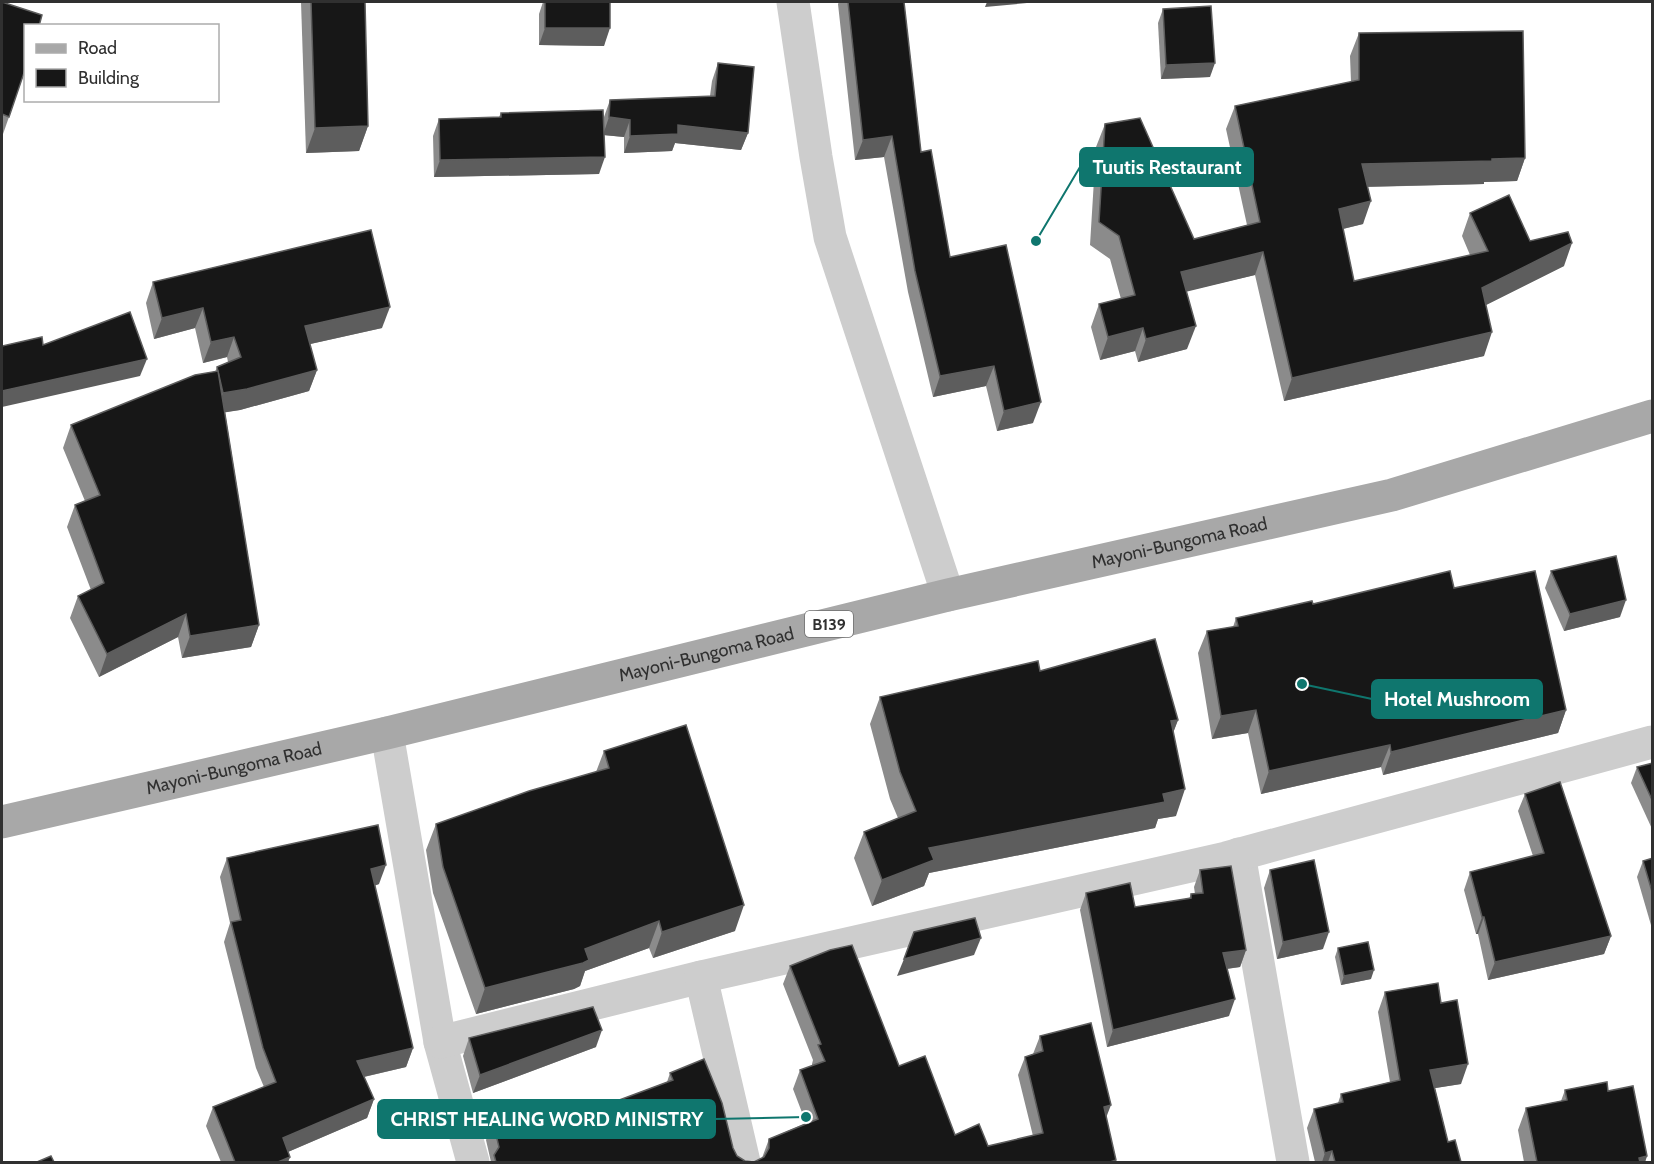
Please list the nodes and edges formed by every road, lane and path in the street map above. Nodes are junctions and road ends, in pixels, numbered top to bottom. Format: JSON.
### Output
{"nodes":[{"id":1,"x":793,"y":2,"type":"edge"},
{"id":2,"x":1653,"y":416,"type":"edge"},
{"id":3,"x":948,"y":595,"type":"junction"},
{"id":4,"x":387,"y":733,"type":"junction"},
{"id":5,"x":1653,"y":742,"type":"edge"},
{"id":6,"x":2,"y":822,"type":"edge"},
{"id":7,"x":1239,"y":854,"type":"junction"},
{"id":8,"x":701,"y":977,"type":"junction"},
{"id":9,"x":440,"y":1042,"type":"junction"},
{"id":10,"x":473,"y":1162,"type":"edge"},
{"id":11,"x":744,"y":1162,"type":"edge"},
{"id":12,"x":1293,"y":1162,"type":"edge"}],
"edges":[{"from":1,"to":3,"type":"street"},
{"from":2,"to":3,"type":"main road","name":"Mayoni-Bungoma Road","number":"B139"},
{"from":3,"to":4,"type":"main road","name":"Mayoni-Bungoma Road","number":"B139"},
{"from":4,"to":6,"type":"main road","name":"Mayoni-Bungoma Road","number":"B139"},
{"from":4,"to":9,"type":"street"},
{"from":5,"to":7,"type":"street"},
{"from":7,"to":8,"type":"street"},
{"from":7,"to":12,"type":"street"},
{"from":8,"to":9,"type":"street"},
{"from":8,"to":11,"type":"street"},
{"from":9,"to":10,"type":"street"}]}
